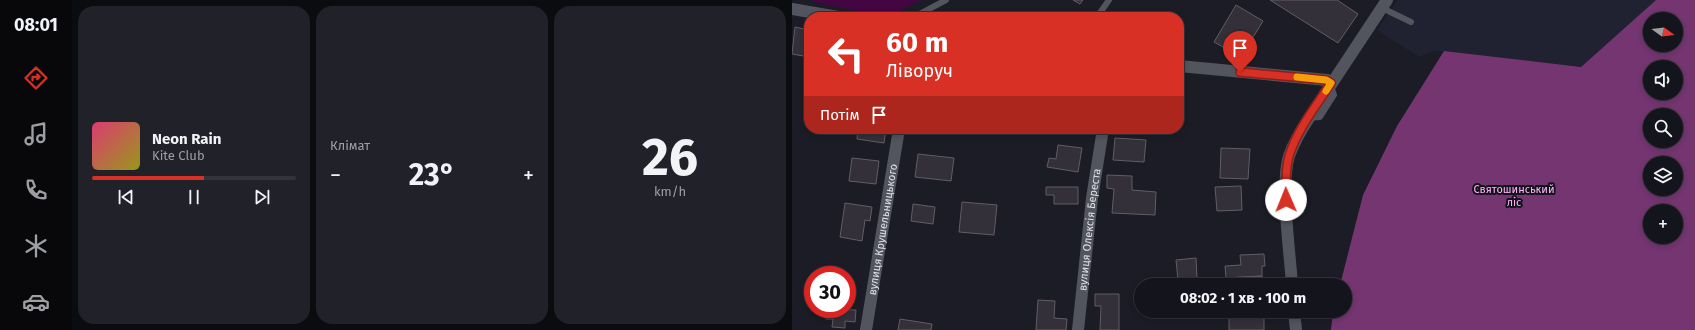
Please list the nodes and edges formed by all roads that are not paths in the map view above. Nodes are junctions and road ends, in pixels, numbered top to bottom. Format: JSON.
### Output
{"nodes":[{"id":1,"x":946,"y":0,"type":"edge"},
{"id":2,"x":1108,"y":0,"type":"edge"},
{"id":3,"x":1384,"y":4,"type":"edge"},
{"id":4,"x":792,"y":9,"type":"edge"},
{"id":5,"x":809,"y":12,"type":"edge"},
{"id":6,"x":923,"y":12,"type":"edge"},
{"id":7,"x":1100,"y":12,"type":"edge"},
{"id":8,"x":1411,"y":22,"type":"dead end"},
{"id":9,"x":1184,"y":66,"type":"edge"},
{"id":10,"x":1331,"y":83,"type":"junction"},
{"id":11,"x":898,"y":134,"type":"edge"},
{"id":12,"x":1102,"y":134,"type":"edge"},
{"id":13,"x":1292,"y":278,"type":"edge"},
{"id":14,"x":1295,"y":318,"type":"edge"},
{"id":15,"x":866,"y":330,"type":"edge"},
{"id":16,"x":1078,"y":330,"type":"edge"},
{"id":17,"x":1296,"y":330,"type":"edge"}],
"edges":[{"from":1,"to":6,"type":"lane"},
{"from":2,"to":7,"type":"lane"},
{"from":3,"to":8,"type":"lane"},
{"from":3,"to":10,"type":"street"},
{"from":4,"to":5,"type":"street"},
{"from":9,"to":10,"type":"street"},
{"from":10,"to":13,"type":"street"},
{"from":11,"to":15,"type":"street","name":"вулиця Крушельницького"},
{"from":12,"to":16,"type":"street","name":"вулиця Олексія Береста"},
{"from":14,"to":17,"type":"street"}]}
